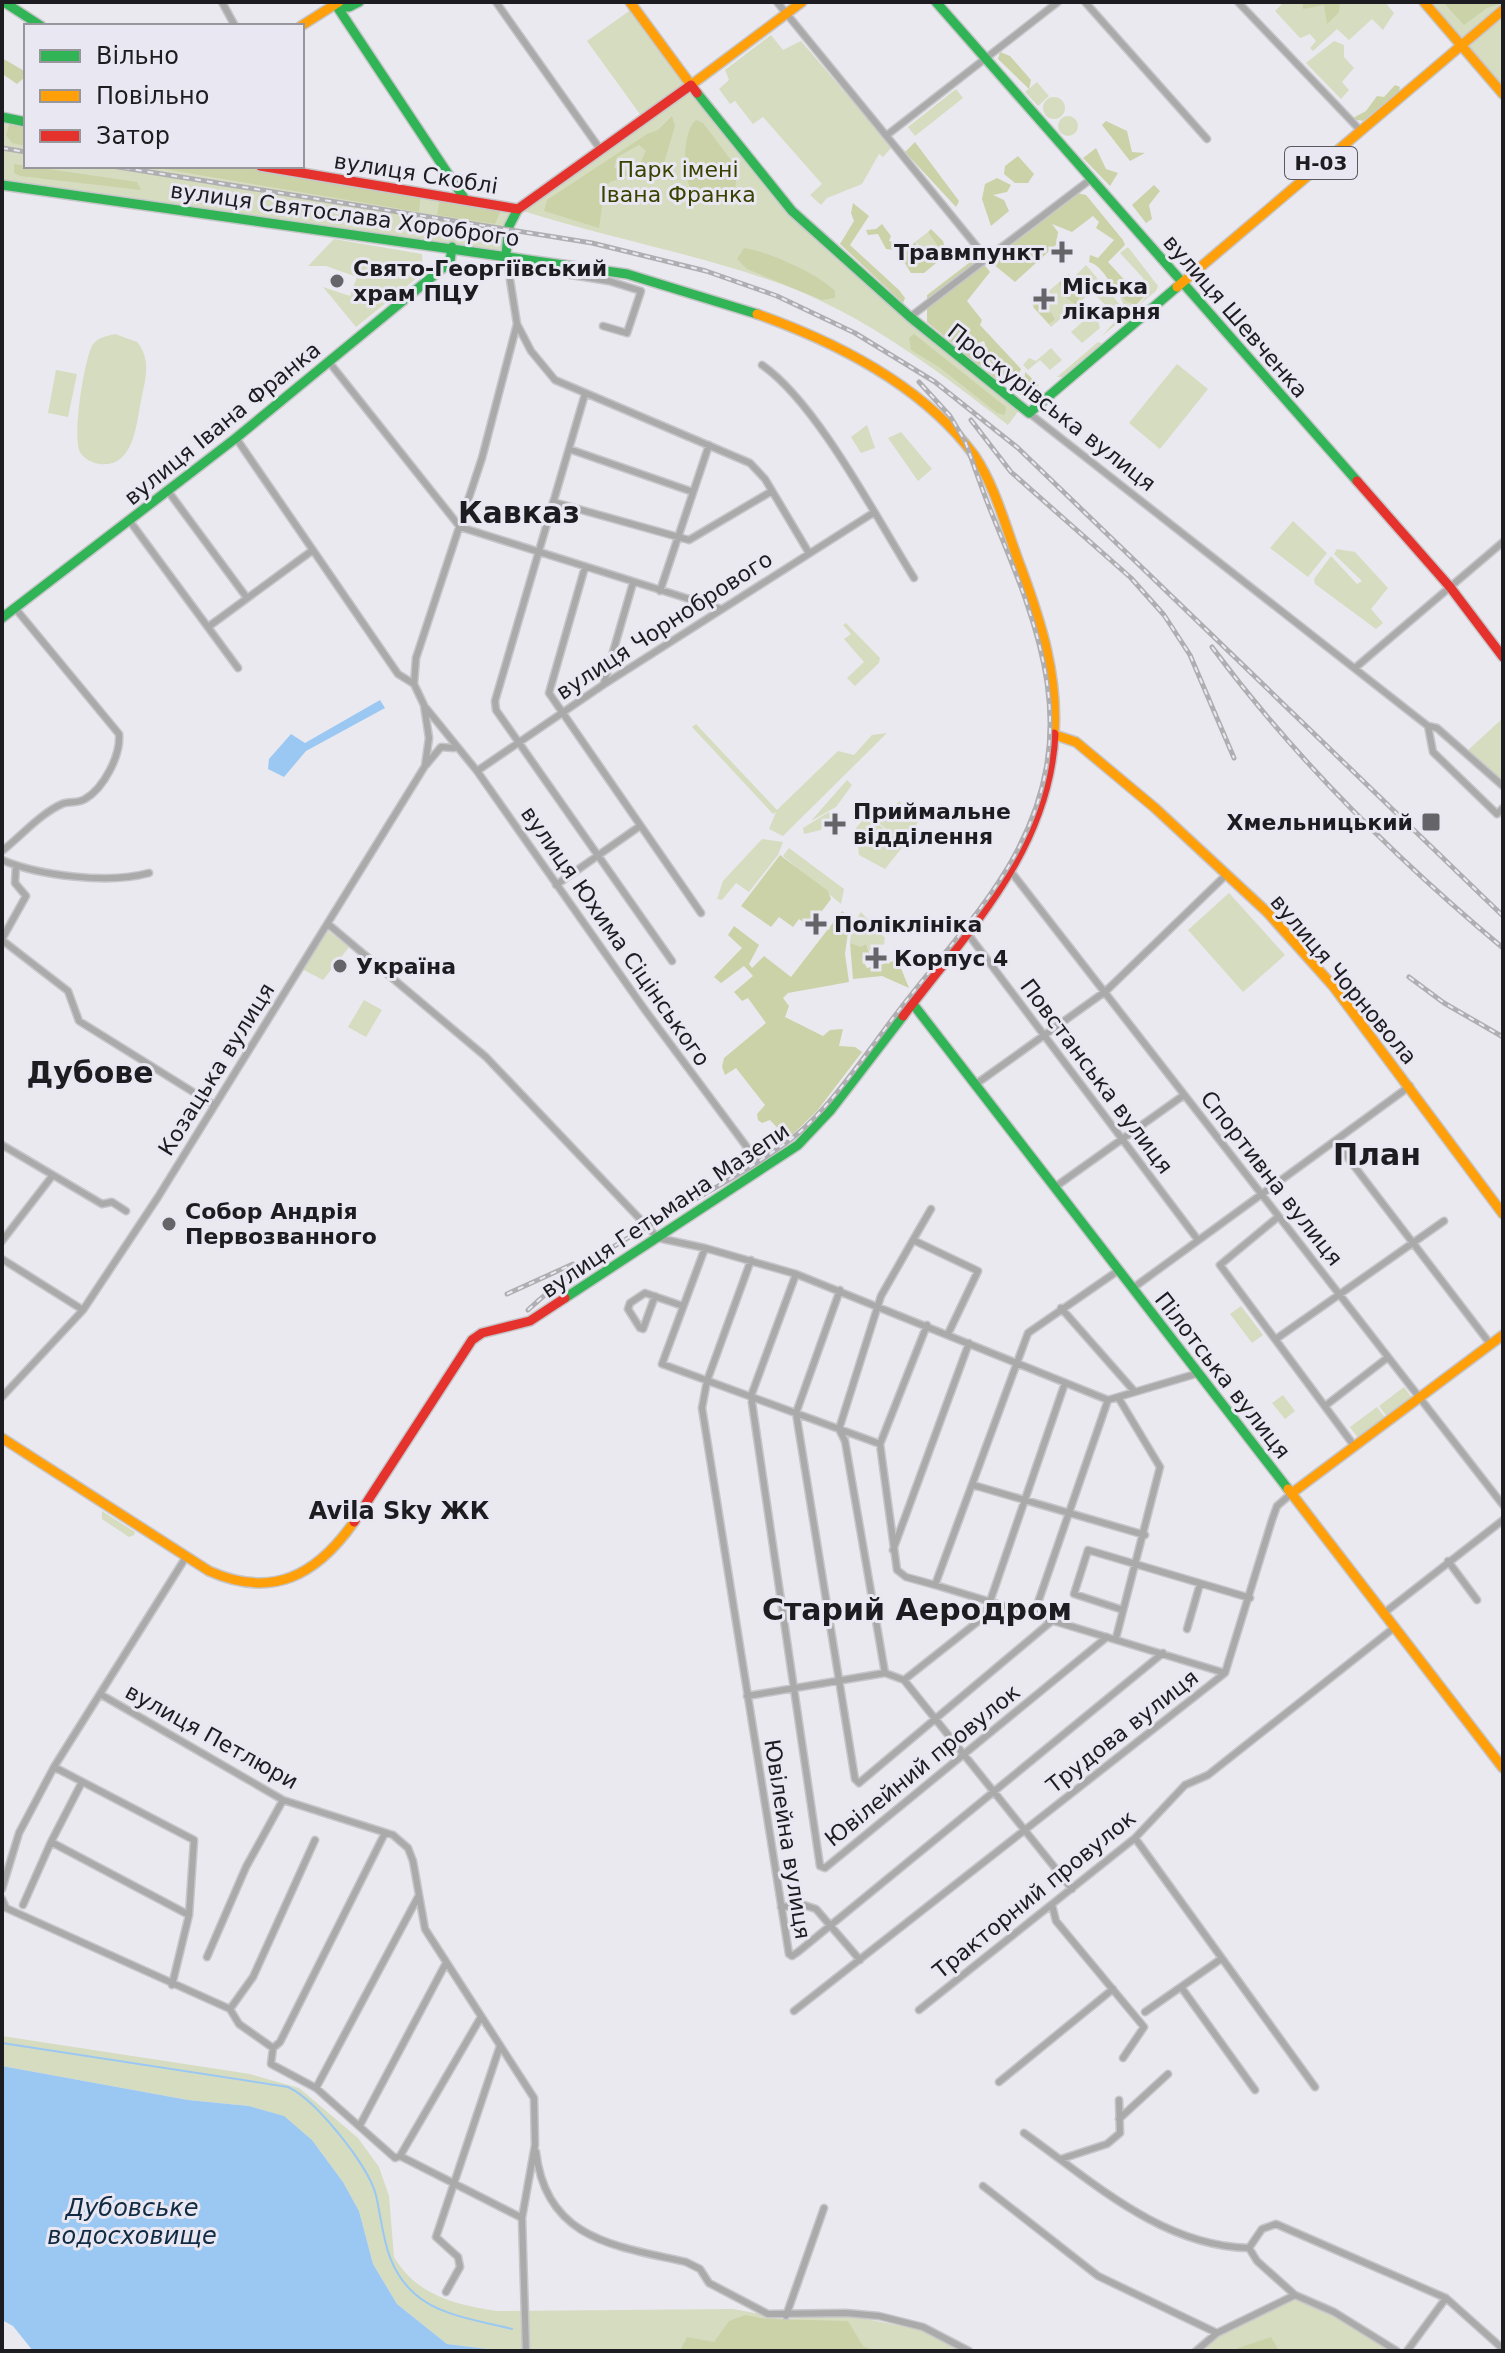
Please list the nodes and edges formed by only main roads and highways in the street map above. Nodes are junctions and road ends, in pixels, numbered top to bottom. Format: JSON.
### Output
{"nodes":[{"id":1,"x":359,"y":2,"type":"edge"},
{"id":2,"x":630,"y":2,"type":"edge"},
{"id":3,"x":802,"y":2,"type":"edge"},
{"id":4,"x":936,"y":2,"type":"edge"},
{"id":5,"x":1424,"y":2,"type":"edge"},
{"id":6,"x":337,"y":3,"type":"edge"},
{"id":7,"x":6,"y":5,"type":"edge"},
{"id":8,"x":1503,"y":10,"type":"edge"},
{"id":9,"x":38,"y":24,"type":"edge"},
{"id":10,"x":304,"y":24,"type":"edge"},
{"id":11,"x":1461,"y":46,"type":"junction"},
{"id":12,"x":691,"y":85,"type":"junction"},
{"id":13,"x":1503,"y":94,"type":"edge"},
{"id":14,"x":2,"y":117,"type":"edge"},
{"id":15,"x":24,"y":122,"type":"edge"},
{"id":16,"x":273,"y":168,"type":"edge"},
{"id":17,"x":2,"y":185,"type":"edge"},
{"id":18,"x":464,"y":198,"type":"junction"},
{"id":19,"x":518,"y":209,"type":"junction"},
{"id":20,"x":452,"y":247,"type":"junction"},
{"id":21,"x":507,"y":260,"type":"junction"},
{"id":22,"x":1181,"y":280,"type":"junction"},
{"id":23,"x":992,"y":493,"type":"joint"},
{"id":24,"x":2,"y":618,"type":"edge"},
{"id":25,"x":1503,"y":657,"type":"edge"},
{"id":26,"x":1055,"y":735,"type":"junction"},
{"id":27,"x":913,"y":1004,"type":"junction"},
{"id":28,"x":1503,"y":1214,"type":"edge"},
{"id":29,"x":1503,"y":1335,"type":"edge"},
{"id":30,"x":2,"y":1438,"type":"edge"},
{"id":31,"x":1292,"y":1493,"type":"junction"},
{"id":32,"x":1503,"y":1768,"type":"edge"}],
"edges":[{"from":1,"to":6,"type":"main road"},
{"from":2,"to":12,"type":"main road","name":"Проскурівська вулиця"},
{"from":3,"to":12,"type":"main road"},
{"from":4,"to":22,"type":"main road","name":"вулиця Шевченка"},
{"from":5,"to":11,"type":"main road"},
{"from":6,"to":10,"type":"main road"},
{"from":6,"to":18,"type":"main road"},
{"from":7,"to":9,"type":"main road"},
{"from":8,"to":11,"type":"main road","number":"Н-03"},
{"from":11,"to":13,"type":"main road"},
{"from":11,"to":22,"type":"main road","number":"Н-03"},
{"from":12,"to":19,"type":"main road"},
{"from":12,"to":22,"type":"main road","name":"Проскурівська вулиця"},
{"from":14,"to":15,"type":"main road"},
{"from":16,"to":18,"type":"main road","name":"вулиця Скоблі"},
{"from":17,"to":20,"type":"main road","name":"вулиця Святослава Хороброго"},
{"from":18,"to":19,"type":"main road","name":"вулиця Скоблі"},
{"from":19,"to":21,"type":"main road"},
{"from":20,"to":21,"type":"main road","name":"вулиця Святослава Хороброго"},
{"from":20,"to":24,"type":"main road","name":"вулиця Івана Франка"},
{"from":21,"to":23,"type":"main road","name":"вулиця Святослава Хороброго"},
{"from":22,"to":25,"type":"main road","name":"вулиця Шевченка"},
{"from":23,"to":26,"type":"main road","name":"вулиця Гетьмана Мазепи"},
{"from":26,"to":27,"type":"main road","name":"вулиця Гетьмана Мазепи"},
{"from":26,"to":28,"type":"main road","name":"вулиця Чорновола"},
{"from":27,"to":30,"type":"main road","name":"вулиця Гетьмана Мазепи"},
{"from":27,"to":31,"type":"main road","name":"Пілотська вулиця"},
{"from":29,"to":31,"type":"main road","name":"Трудова вулиця"},
{"from":31,"to":32,"type":"main road","name":"Пілотська вулиця"}]}
